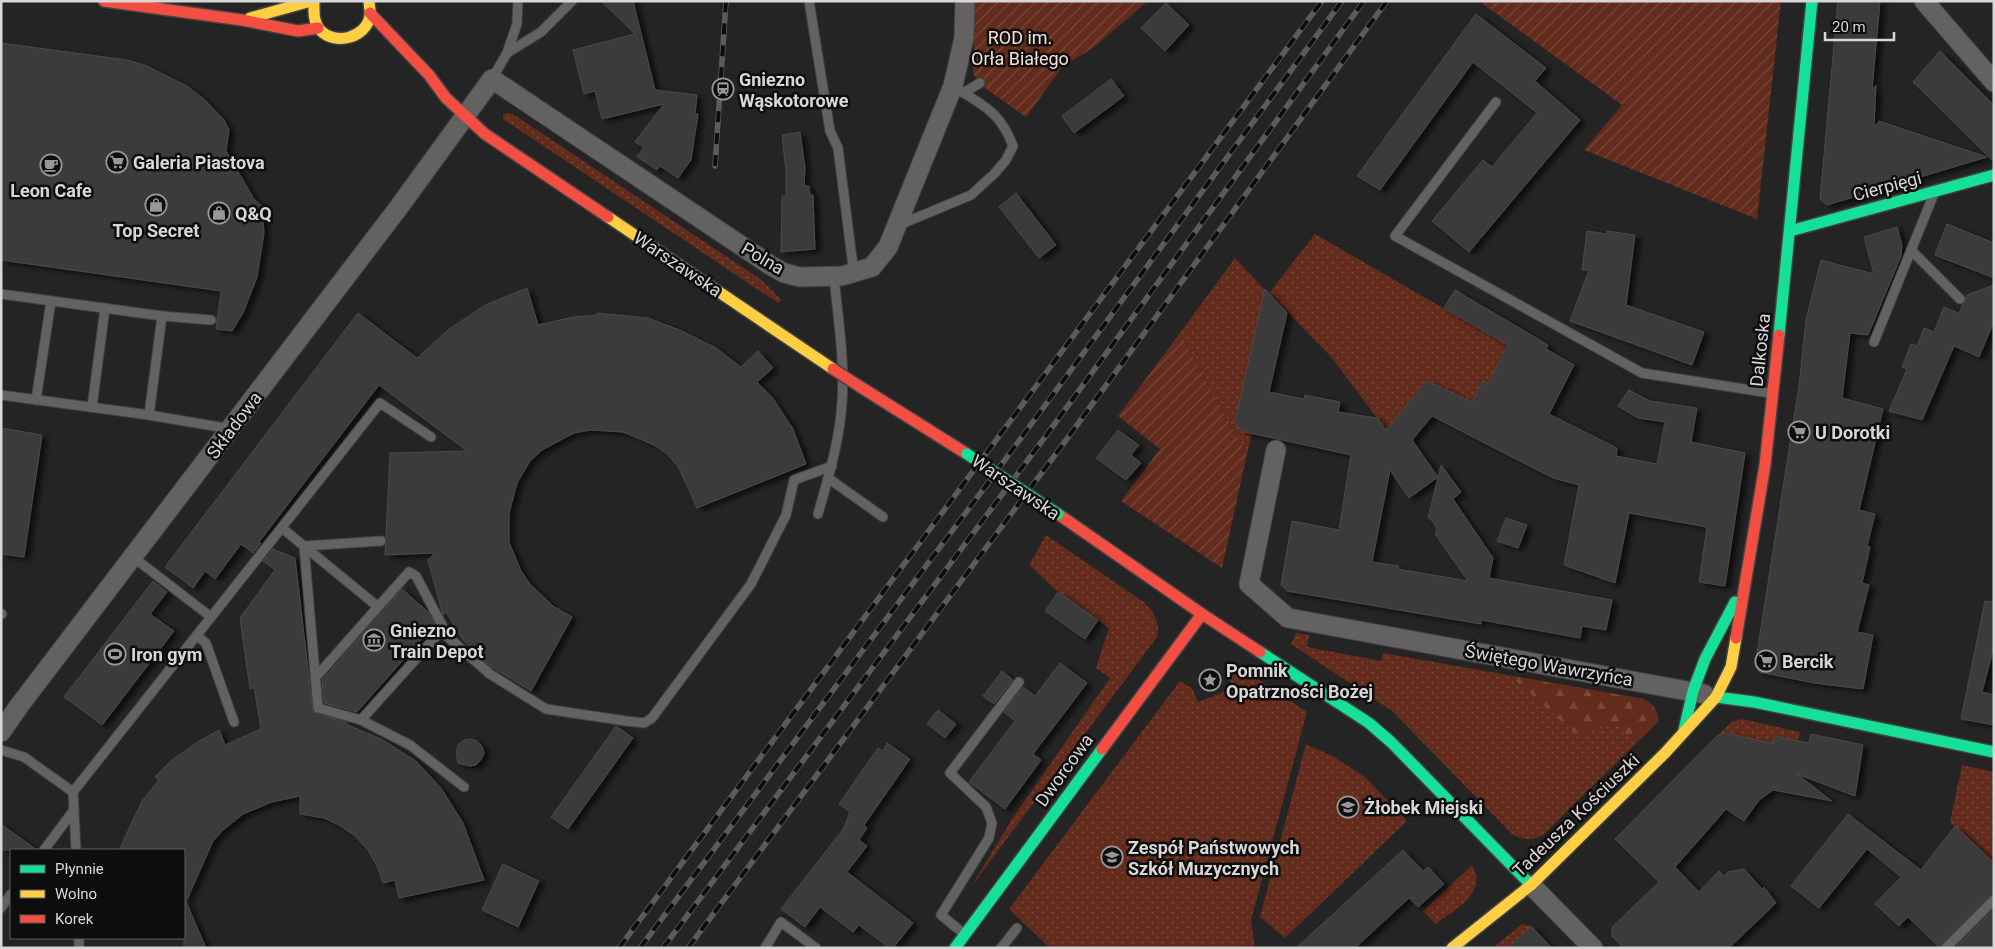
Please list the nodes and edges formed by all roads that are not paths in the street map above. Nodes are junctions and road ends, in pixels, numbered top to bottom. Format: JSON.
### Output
{"nodes":[{"id":1,"x":104,"y":1,"type":"edge"},
{"id":2,"x":276,"y":1,"type":"edge"},
{"id":3,"x":312,"y":1,"type":"edge"},
{"id":4,"x":368,"y":1,"type":"edge"},
{"id":5,"x":518,"y":1,"type":"edge"},
{"id":6,"x":572,"y":1,"type":"edge"},
{"id":7,"x":809,"y":1,"type":"edge"},
{"id":8,"x":965,"y":1,"type":"edge"},
{"id":9,"x":1812,"y":1,"type":"edge"},
{"id":10,"x":1924,"y":1,"type":"edge"},
{"id":11,"x":272,"y":13,"type":"junction"},
{"id":12,"x":370,"y":13,"type":"junction"},
{"id":13,"x":242,"y":20,"type":"junction"},
{"id":14,"x":318,"y":28,"type":"junction"},
{"id":15,"x":389,"y":49,"type":"dead end"},
{"id":16,"x":507,"y":53,"type":"junction"},
{"id":17,"x":414,"y":60,"type":"junction"},
{"id":18,"x":492,"y":79,"type":"junction"},
{"id":19,"x":1994,"y":82,"type":"edge"},
{"id":20,"x":980,"y":83,"type":"dead end"},
{"id":21,"x":958,"y":89,"type":"junction"},
{"id":22,"x":1496,"y":102,"type":"dead end"},
{"id":23,"x":464,"y":116,"type":"junction"},
{"id":24,"x":1994,"y":175,"type":"edge"},
{"id":25,"x":1935,"y":191,"type":"junction"},
{"id":26,"x":897,"y":226,"type":"junction"},
{"id":27,"x":1790,"y":231,"type":"junction"},
{"id":28,"x":1911,"y":250,"type":"junction"},
{"id":29,"x":854,"y":274,"type":"junction"},
{"id":30,"x":834,"y":276,"type":"junction"},
{"id":31,"x":1,"y":294,"type":"edge"},
{"id":32,"x":1960,"y":299,"type":"dead end"},
{"id":33,"x":51,"y":301,"type":"junction"},
{"id":34,"x":105,"y":308,"type":"junction"},
{"id":35,"x":162,"y":316,"type":"junction"},
{"id":36,"x":211,"y":320,"type":"dead end"},
{"id":37,"x":1874,"y":342,"type":"dead end"},
{"id":38,"x":1772,"y":394,"type":"junction"},
{"id":39,"x":1,"y":395,"type":"edge"},
{"id":40,"x":36,"y":400,"type":"junction"},
{"id":41,"x":92,"y":407,"type":"junction"},
{"id":42,"x":149,"y":415,"type":"junction"},
{"id":43,"x":231,"y":429,"type":"junction"},
{"id":44,"x":431,"y":437,"type":"dead end"},
{"id":45,"x":1276,"y":450,"type":"dead end"},
{"id":46,"x":832,"y":466,"type":"junction"},
{"id":47,"x":828,"y":478,"type":"junction"},
{"id":48,"x":818,"y":514,"type":"dead end"},
{"id":49,"x":883,"y":517,"type":"dead end"},
{"id":50,"x":282,"y":528,"type":"junction"},
{"id":51,"x":381,"y":541,"type":"dead end"},
{"id":52,"x":304,"y":546,"type":"junction"},
{"id":53,"x":133,"y":557,"type":"junction"},
{"id":54,"x":1746,"y":582,"type":"junction"},
{"id":55,"x":378,"y":606,"type":"junction"},
{"id":56,"x":1202,"y":614,"type":"junction"},
{"id":57,"x":212,"y":617,"type":"junction"},
{"id":58,"x":441,"y":631,"type":"junction"},
{"id":59,"x":196,"y":636,"type":"junction"},
{"id":60,"x":316,"y":678,"type":"junction"},
{"id":61,"x":1019,"y":682,"type":"dead end"},
{"id":62,"x":1693,"y":691,"type":"junction"},
{"id":63,"x":1716,"y":697,"type":"junction"},
{"id":64,"x":361,"y":720,"type":"junction"},
{"id":65,"x":234,"y":722,"type":"dead end"},
{"id":66,"x":1,"y":732,"type":"edge"},
{"id":67,"x":1683,"y":733,"type":"junction"},
{"id":68,"x":1,"y":750,"type":"edge"},
{"id":69,"x":1994,"y":752,"type":"edge"},
{"id":70,"x":464,"y":787,"type":"dead end"},
{"id":71,"x":73,"y":792,"type":"junction"},
{"id":72,"x":74,"y":810,"type":"junction"},
{"id":73,"x":45,"y":849,"type":"edge"},
{"id":74,"x":76,"y":849,"type":"edge"},
{"id":75,"x":1531,"y":885,"type":"junction"},
{"id":76,"x":10,"y":895,"type":"edge"},
{"id":77,"x":1994,"y":900,"type":"edge"},
{"id":78,"x":1,"y":908,"type":"edge"},
{"id":79,"x":1017,"y":928,"type":"dead end"},
{"id":80,"x":965,"y":934,"type":"junction"},
{"id":81,"x":765,"y":948,"type":"edge"},
{"id":82,"x":816,"y":948,"type":"edge"},
{"id":83,"x":955,"y":948,"type":"edge"},
{"id":84,"x":1001,"y":948,"type":"edge"},
{"id":85,"x":1452,"y":948,"type":"edge"},
{"id":86,"x":1592,"y":948,"type":"edge"},
{"id":87,"x":1949,"y":948,"type":"edge"}],
"edges":[{"from":1,"to":13,"type":"street"},
{"from":2,"to":11,"type":"street"},
{"from":3,"to":11,"type":"street"},
{"from":3,"to":14,"type":"street"},
{"from":4,"to":12,"type":"street"},
{"from":5,"to":16,"type":"lane"},
{"from":6,"to":16,"type":"lane"},
{"from":7,"to":29,"type":"lane"},
{"from":8,"to":21,"type":"street","name":"Polna"},
{"from":9,"to":27,"type":"street","name":"Dalkoska"},
{"from":10,"to":19,"type":"street"},
{"from":11,"to":13,"type":"street"},
{"from":12,"to":14,"type":"street"},
{"from":12,"to":17,"type":"street","name":"Warszawska"},
{"from":13,"to":14,"type":"street"},
{"from":15,"to":17,"type":"street","name":"Warszawska"},
{"from":16,"to":18,"type":"lane"},
{"from":17,"to":23,"type":"street","name":"Warszawska"},
{"from":18,"to":23,"type":"street"},
{"from":18,"to":30,"type":"street","name":"Polna"},
{"from":20,"to":21,"type":"lane"},
{"from":21,"to":26,"type":"street","name":"Polna"},
{"from":21,"to":26,"type":"lane"},
{"from":22,"to":38,"type":"lane"},
{"from":23,"to":43,"type":"street","name":"Składowa"},
{"from":23,"to":56,"type":"street","name":"Warszawska","bridge":true},
{"from":24,"to":25,"type":"street","name":"Cierpięgi"},
{"from":25,"to":27,"type":"street","name":"Cierpięgi"},
{"from":25,"to":28,"type":"lane"},
{"from":26,"to":29,"type":"street","name":"Polna"},
{"from":27,"to":38,"type":"street","name":"Dalkoska"},
{"from":28,"to":32,"type":"lane"},
{"from":28,"to":37,"type":"lane"},
{"from":29,"to":30,"type":"street","name":"Polna"},
{"from":30,"to":46,"type":"lane"},
{"from":31,"to":33,"type":"lane"},
{"from":33,"to":34,"type":"lane"},
{"from":33,"to":40,"type":"lane"},
{"from":34,"to":35,"type":"lane"},
{"from":34,"to":41,"type":"lane"},
{"from":35,"to":36,"type":"lane"},
{"from":35,"to":42,"type":"lane"},
{"from":38,"to":54,"type":"street","name":"Dalkoska"},
{"from":39,"to":40,"type":"lane"},
{"from":40,"to":41,"type":"lane"},
{"from":41,"to":42,"type":"lane"},
{"from":42,"to":43,"type":"lane"},
{"from":43,"to":53,"type":"street","name":"Składowa"},
{"from":44,"to":50,"type":"lane"},
{"from":45,"to":62,"type":"street","name":"Świętego Wawrzyńca"},
{"from":46,"to":47,"type":"lane"},
{"from":46,"to":58,"type":"lane"},
{"from":47,"to":48,"type":"lane"},
{"from":47,"to":49,"type":"lane"},
{"from":50,"to":52,"type":"lane"},
{"from":50,"to":57,"type":"lane"},
{"from":51,"to":52,"type":"lane"},
{"from":52,"to":55,"type":"lane"},
{"from":52,"to":60,"type":"lane"},
{"from":53,"to":57,"type":"lane"},
{"from":53,"to":66,"type":"street","name":"Składowa"},
{"from":54,"to":62,"type":"street"},
{"from":54,"to":63,"type":"street","name":"Dalkoska"},
{"from":55,"to":58,"type":"lane"},
{"from":55,"to":60,"type":"lane"},
{"from":56,"to":75,"type":"street","name":"Warszawska"},
{"from":56,"to":80,"type":"street","name":"Dworcowa"},
{"from":57,"to":59,"type":"lane"},
{"from":58,"to":64,"type":"lane"},
{"from":59,"to":65,"type":"lane"},
{"from":59,"to":71,"type":"lane"},
{"from":60,"to":64,"type":"lane"},
{"from":61,"to":80,"type":"lane"},
{"from":62,"to":63,"type":"street","name":"Świętego Wawrzyńca"},
{"from":62,"to":67,"type":"street"},
{"from":63,"to":67,"type":"street","name":"Tadeusza Kościuszki"},
{"from":63,"to":69,"type":"street","name":"Świętego Wawrzyńca"},
{"from":64,"to":70,"type":"lane"},
{"from":67,"to":75,"type":"street","name":"Tadeusza Kościuszki"},
{"from":68,"to":71,"type":"lane"},
{"from":71,"to":72,"type":"lane"},
{"from":72,"to":73,"type":"lane"},
{"from":72,"to":74,"type":"lane"},
{"from":75,"to":85,"type":"street","name":"Tadeusza Kościuszki"},
{"from":75,"to":86,"type":"street","name":"Warszawska"},
{"from":76,"to":78,"type":"lane"},
{"from":77,"to":87,"type":"lane"},
{"from":79,"to":84,"type":"lane"},
{"from":80,"to":83,"type":"street","name":"Dworcowa"},
{"from":81,"to":82,"type":"lane"}]}
